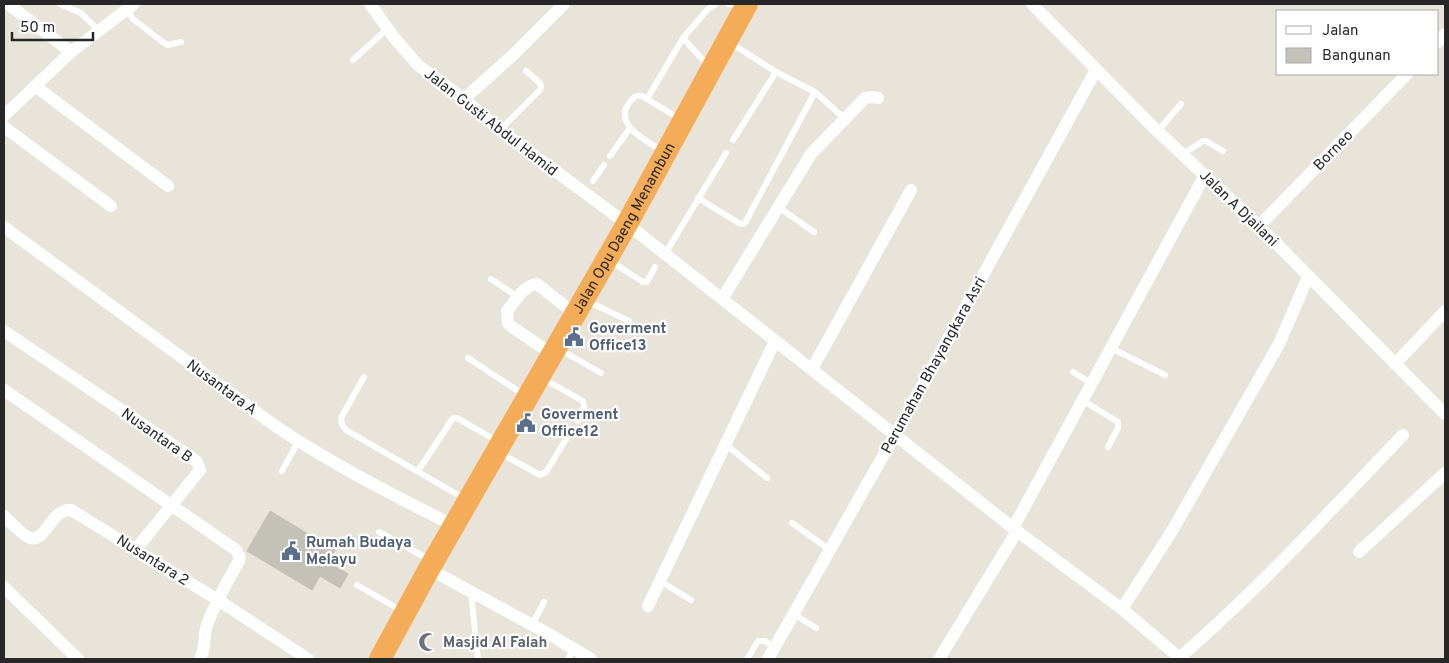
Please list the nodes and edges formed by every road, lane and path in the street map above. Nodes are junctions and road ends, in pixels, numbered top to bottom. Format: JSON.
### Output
{"nodes":[{"id":1,"x":8,"y":4,"type":"edge"},
{"id":2,"x":60,"y":4,"type":"edge"},
{"id":3,"x":370,"y":4,"type":"edge"},
{"id":4,"x":564,"y":4,"type":"edge"},
{"id":5,"x":716,"y":4,"type":"edge"},
{"id":6,"x":1032,"y":4,"type":"edge"},
{"id":7,"x":741,"y":5,"type":"edge"},
{"id":8,"x":129,"y":6,"type":"edge"},
{"id":9,"x":387,"y":29,"type":"junction"},
{"id":10,"x":99,"y":31,"type":"junction"},
{"id":11,"x":683,"y":38,"type":"junction"},
{"id":12,"x":727,"y":41,"type":"junction"},
{"id":13,"x":181,"y":42,"type":"dead end"},
{"id":14,"x":71,"y":52,"type":"junction"},
{"id":15,"x":353,"y":60,"type":"dead end"},
{"id":16,"x":711,"y":70,"type":"junction"},
{"id":17,"x":1096,"y":70,"type":"junction"},
{"id":18,"x":526,"y":71,"type":"dead end"},
{"id":19,"x":776,"y":72,"type":"junction"},
{"id":20,"x":1406,"y":75,"type":"edge"},
{"id":21,"x":35,"y":86,"type":"junction"},
{"id":22,"x":815,"y":92,"type":"junction"},
{"id":23,"x":878,"y":98,"type":"dead end"},
{"id":24,"x":464,"y":99,"type":"junction"},
{"id":25,"x":647,"y":99,"type":"junction"},
{"id":26,"x":1181,"y":104,"type":"dead end"},
{"id":27,"x":4,"y":116,"type":"edge"},
{"id":28,"x":844,"y":118,"type":"junction"},
{"id":29,"x":682,"y":121,"type":"junction"},
{"id":30,"x":4,"y":127,"type":"edge"},
{"id":31,"x":630,"y":128,"type":"junction"},
{"id":32,"x":500,"y":130,"type":"junction"},
{"id":33,"x":1158,"y":131,"type":"junction"},
{"id":34,"x":733,"y":140,"type":"dead end"},
{"id":35,"x":1223,"y":151,"type":"dead end"},
{"id":36,"x":665,"y":153,"type":"junction"},
{"id":37,"x":726,"y":153,"type":"dead end"},
{"id":38,"x":1183,"y":154,"type":"junction"},
{"id":39,"x":610,"y":156,"type":"dead end"},
{"id":40,"x":604,"y":165,"type":"dead end"},
{"id":41,"x":1205,"y":175,"type":"junction"},
{"id":42,"x":593,"y":181,"type":"dead end"},
{"id":43,"x":168,"y":186,"type":"dead end"},
{"id":44,"x":911,"y":190,"type":"dead end"},
{"id":45,"x":698,"y":198,"type":"junction"},
{"id":46,"x":112,"y":206,"type":"dead end"},
{"id":47,"x":778,"y":207,"type":"junction"},
{"id":48,"x":628,"y":224,"type":"junction"},
{"id":49,"x":1259,"y":226,"type":"junction"},
{"id":50,"x":4,"y":227,"type":"edge"},
{"id":51,"x":814,"y":232,"type":"dead end"},
{"id":52,"x":665,"y":254,"type":"junction"},
{"id":53,"x":607,"y":259,"type":"junction"},
{"id":54,"x":655,"y":267,"type":"dead end"},
{"id":55,"x":1308,"y":277,"type":"junction"},
{"id":56,"x":491,"y":279,"type":"dead end"},
{"id":57,"x":518,"y":298,"type":"junction"},
{"id":58,"x":722,"y":299,"type":"junction"},
{"id":59,"x":579,"y":306,"type":"junction"},
{"id":60,"x":1445,"y":311,"type":"edge"},
{"id":61,"x":629,"y":320,"type":"dead end"},
{"id":62,"x":4,"y":331,"type":"edge"},
{"id":63,"x":775,"y":340,"type":"junction"},
{"id":64,"x":1111,"y":348,"type":"junction"},
{"id":65,"x":554,"y":351,"type":"junction"},
{"id":66,"x":468,"y":358,"type":"dead end"},
{"id":67,"x":1395,"y":364,"type":"junction"},
{"id":68,"x":812,"y":369,"type":"junction"},
{"id":69,"x":1074,"y":372,"type":"dead end"},
{"id":70,"x":601,"y":373,"type":"dead end"},
{"id":71,"x":539,"y":376,"type":"junction"},
{"id":72,"x":1165,"y":376,"type":"dead end"},
{"id":73,"x":364,"y":377,"type":"dead end"},
{"id":74,"x":1091,"y":384,"type":"junction"},
{"id":75,"x":4,"y":390,"type":"edge"},
{"id":76,"x":528,"y":397,"type":"junction"},
{"id":77,"x":1082,"y":400,"type":"junction"},
{"id":78,"x":1445,"y":414,"type":"edge"},
{"id":79,"x":578,"y":421,"type":"dead end"},
{"id":80,"x":571,"y":431,"type":"dead end"},
{"id":81,"x":895,"y":435,"type":"junction"},
{"id":82,"x":1403,"y":435,"type":"dead end"},
{"id":83,"x":298,"y":442,"type":"junction"},
{"id":84,"x":725,"y":444,"type":"junction"},
{"id":85,"x":499,"y":447,"type":"junction"},
{"id":86,"x":1108,"y":447,"type":"dead end"},
{"id":87,"x":282,"y":471,"type":"dead end"},
{"id":88,"x":418,"y":471,"type":"junction"},
{"id":89,"x":1445,"y":473,"type":"edge"},
{"id":90,"x":767,"y":478,"type":"dead end"},
{"id":91,"x":468,"y":501,"type":"junction"},
{"id":92,"x":172,"y":504,"type":"junction"},
{"id":93,"x":4,"y":516,"type":"edge"},
{"id":94,"x":792,"y":523,"type":"dead end"},
{"id":95,"x":454,"y":526,"type":"junction"},
{"id":96,"x":1015,"y":530,"type":"junction"},
{"id":97,"x":379,"y":532,"type":"dead end"},
{"id":98,"x":136,"y":549,"type":"junction"},
{"id":99,"x":830,"y":550,"type":"junction"},
{"id":100,"x":1359,"y":552,"type":"dead end"},
{"id":101,"x":431,"y":565,"type":"junction"},
{"id":102,"x":660,"y":581,"type":"junction"},
{"id":103,"x":357,"y":585,"type":"dead end"},
{"id":104,"x":4,"y":588,"type":"edge"},
{"id":105,"x":471,"y":592,"type":"junction"},
{"id":106,"x":218,"y":600,"type":"junction"},
{"id":107,"x":691,"y":600,"type":"dead end"},
{"id":108,"x":544,"y":602,"type":"dead end"},
{"id":109,"x":648,"y":606,"type":"dead end"},
{"id":110,"x":1122,"y":609,"type":"junction"},
{"id":111,"x":405,"y":613,"type":"junction"},
{"id":112,"x":794,"y":614,"type":"junction"},
{"id":113,"x":532,"y":625,"type":"junction"},
{"id":114,"x":816,"y":628,"type":"dead end"},
{"id":115,"x":571,"y":654,"type":"edge"},
{"id":116,"x":772,"y":654,"type":"edge"},
{"id":117,"x":1180,"y":658,"type":"edge"},
{"id":118,"x":78,"y":659,"type":"edge"},
{"id":119,"x":200,"y":659,"type":"edge"},
{"id":120,"x":308,"y":659,"type":"edge"},
{"id":121,"x":380,"y":659,"type":"edge"},
{"id":122,"x":478,"y":659,"type":"edge"},
{"id":123,"x":591,"y":659,"type":"edge"},
{"id":124,"x":748,"y":659,"type":"edge"},
{"id":125,"x":939,"y":659,"type":"edge"}],
"edges":[{"from":1,"to":14,"type":"street"},
{"from":2,"to":10,"type":"lane"},
{"from":3,"to":9,"type":"street","name":"Jalan Gusti Abdul Hamid"},
{"from":4,"to":24,"type":"street"},
{"from":5,"to":11,"type":"lane"},
{"from":6,"to":17,"type":"street","name":"Jalan A Djailani"},
{"from":7,"to":12,"type":"highway","name":"Jalan Opu Daeng Menambun"},
{"from":8,"to":10,"type":"street"},
{"from":8,"to":13,"type":"lane"},
{"from":9,"to":15,"type":"lane"},
{"from":9,"to":24,"type":"street","name":"Jalan Gusti Abdul Hamid"},
{"from":10,"to":14,"type":"street"},
{"from":11,"to":16,"type":"lane"},
{"from":11,"to":25,"type":"lane"},
{"from":12,"to":16,"type":"highway","name":"Jalan Opu Daeng Menambun"},
{"from":12,"to":19,"type":"lane"},
{"from":14,"to":21,"type":"street"},
{"from":16,"to":29,"type":"highway","name":"Jalan Opu Daeng Menambun"},
{"from":17,"to":33,"type":"street","name":"Jalan A Djailani"},
{"from":17,"to":81,"type":"street","name":"Perumahan Bhayangkara Asri"},
{"from":18,"to":32,"type":"lane"},
{"from":19,"to":22,"type":"lane"},
{"from":19,"to":34,"type":"lane"},
{"from":20,"to":49,"type":"street","name":"Borneo"},
{"from":21,"to":27,"type":"street"},
{"from":21,"to":43,"type":"street"},
{"from":22,"to":28,"type":"lane"},
{"from":22,"to":45,"type":"lane"},
{"from":23,"to":28,"type":"street"},
{"from":24,"to":32,"type":"street","name":"Jalan Gusti Abdul Hamid"},
{"from":25,"to":29,"type":"lane"},
{"from":25,"to":31,"type":"lane"},
{"from":26,"to":33,"type":"lane"},
{"from":28,"to":47,"type":"street"},
{"from":29,"to":36,"type":"highway","name":"Jalan Opu Daeng Menambun"},
{"from":30,"to":46,"type":"street"},
{"from":31,"to":36,"type":"lane"},
{"from":31,"to":39,"type":"lane"},
{"from":32,"to":48,"type":"street","name":"Jalan Gusti Abdul Hamid"},
{"from":33,"to":38,"type":"street","name":"Jalan A Djailani"},
{"from":35,"to":38,"type":"lane"},
{"from":36,"to":48,"type":"highway","name":"Jalan Opu Daeng Menambun"},
{"from":37,"to":45,"type":"lane"},
{"from":38,"to":41,"type":"street","name":"Jalan A Djailani"},
{"from":40,"to":42,"type":"lane"},
{"from":41,"to":49,"type":"street","name":"Jalan A Djailani"},
{"from":41,"to":64,"type":"street"},
{"from":44,"to":68,"type":"street"},
{"from":45,"to":52,"type":"lane"},
{"from":47,"to":51,"type":"lane"},
{"from":47,"to":58,"type":"street"},
{"from":48,"to":52,"type":"street","name":"Jalan Gusti Abdul Hamid"},
{"from":48,"to":53,"type":"highway","name":"Jalan Opu Daeng Menambun"},
{"from":49,"to":55,"type":"street","name":"Jalan A Djailani"},
{"from":50,"to":83,"type":"street","name":"Nusantara A"},
{"from":52,"to":58,"type":"street","name":"Jalan Gusti Abdul Hamid"},
{"from":53,"to":54,"type":"lane"},
{"from":53,"to":59,"type":"highway","name":"Jalan Opu Daeng Menambun"},
{"from":55,"to":67,"type":"street","name":"Jalan A Djailani"},
{"from":55,"to":110,"type":"street"},
{"from":56,"to":57,"type":"lane"},
{"from":57,"to":59,"type":"street"},
{"from":57,"to":65,"type":"street"},
{"from":58,"to":63,"type":"street","name":"Jalan Gusti Abdul Hamid"},
{"from":59,"to":61,"type":"lane"},
{"from":59,"to":65,"type":"highway","name":"Jalan Opu Daeng Menambun"},
{"from":60,"to":67,"type":"street"},
{"from":62,"to":92,"type":"street","name":"Nusantara B"},
{"from":63,"to":68,"type":"street","name":"Jalan Gusti Abdul Hamid"},
{"from":63,"to":84,"type":"street"},
{"from":64,"to":72,"type":"lane"},
{"from":64,"to":74,"type":"street"},
{"from":65,"to":70,"type":"lane"},
{"from":65,"to":71,"type":"highway","name":"Jalan Opu Daeng Menambun"},
{"from":66,"to":76,"type":"lane"},
{"from":67,"to":78,"type":"street","name":"Jalan A Djailani"},
{"from":68,"to":81,"type":"street","name":"Jalan Gusti Abdul Hamid"},
{"from":69,"to":74,"type":"lane"},
{"from":71,"to":76,"type":"highway","name":"Jalan Opu Daeng Menambun"},
{"from":71,"to":79,"type":"lane"},
{"from":73,"to":88,"type":"lane"},
{"from":74,"to":77,"type":"street"},
{"from":75,"to":92,"type":"street"},
{"from":76,"to":85,"type":"highway","name":"Jalan Opu Daeng Menambun"},
{"from":77,"to":86,"type":"lane"},
{"from":77,"to":96,"type":"street"},
{"from":80,"to":85,"type":"lane"},
{"from":81,"to":96,"type":"street","name":"Jalan Gusti Abdul Hamid"},
{"from":81,"to":99,"type":"street","name":"Perumahan Bhayangkara Asri"},
{"from":82,"to":117,"type":"street"},
{"from":83,"to":87,"type":"lane"},
{"from":83,"to":95,"type":"street","name":"Nusantara A"},
{"from":84,"to":90,"type":"lane"},
{"from":84,"to":102,"type":"street"},
{"from":85,"to":88,"type":"lane"},
{"from":85,"to":91,"type":"highway","name":"Jalan Opu Daeng Menambun"},
{"from":88,"to":91,"type":"lane"},
{"from":89,"to":100,"type":"street"},
{"from":91,"to":95,"type":"highway","name":"Jalan Opu Daeng Menambun"},
{"from":92,"to":98,"type":"street"},
{"from":92,"to":106,"type":"street"},
{"from":93,"to":98,"type":"street","name":"Nusantara 2"},
{"from":94,"to":99,"type":"lane"},
{"from":95,"to":101,"type":"highway","name":"Jalan Opu Daeng Menambun"},
{"from":96,"to":110,"type":"street","name":"Jalan Gusti Abdul Hamid"},
{"from":96,"to":125,"type":"street"},
{"from":97,"to":101,"type":"lane"},
{"from":98,"to":106,"type":"street","name":"Nusantara 2"},
{"from":99,"to":112,"type":"street","name":"Perumahan Bhayangkara Asri"},
{"from":101,"to":105,"type":"street"},
{"from":101,"to":111,"type":"highway","name":"Jalan Opu Daeng Menambun"},
{"from":102,"to":107,"type":"lane"},
{"from":102,"to":109,"type":"street"},
{"from":103,"to":111,"type":"lane"},
{"from":104,"to":118,"type":"street"},
{"from":105,"to":113,"type":"street"},
{"from":105,"to":122,"type":"lane"},
{"from":106,"to":119,"type":"street"},
{"from":106,"to":120,"type":"street","name":"Nusantara 2"},
{"from":108,"to":113,"type":"lane"},
{"from":110,"to":117,"type":"street","name":"Jalan Gusti Abdul Hamid"},
{"from":111,"to":121,"type":"highway","name":"Jalan Opu Daeng Menambun"},
{"from":112,"to":114,"type":"lane"},
{"from":112,"to":116,"type":"street","name":"Perumahan Bhayangkara Asri"},
{"from":113,"to":115,"type":"street"},
{"from":115,"to":123,"type":"street"},
{"from":116,"to":124,"type":"lane"}]}
